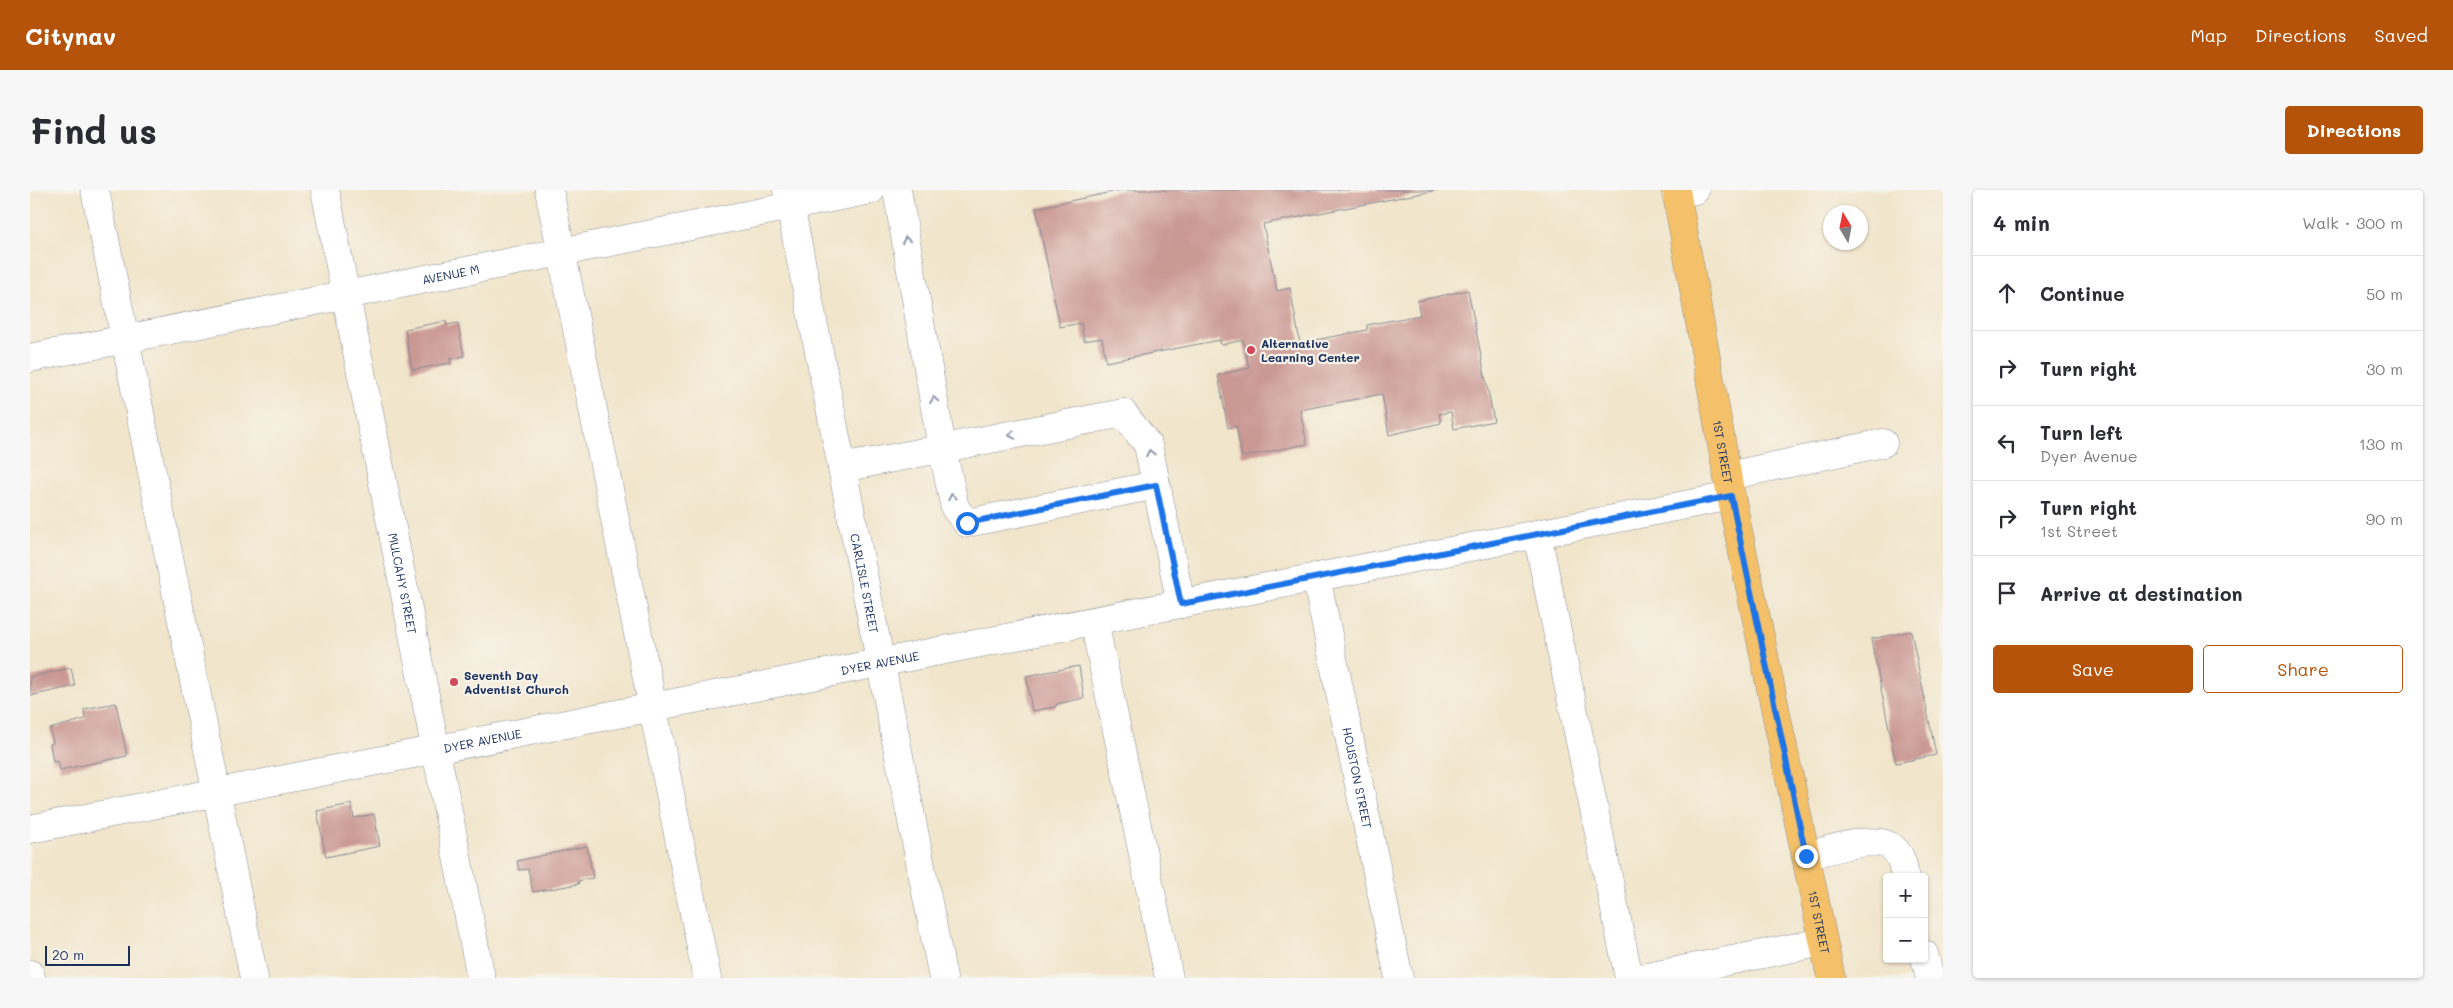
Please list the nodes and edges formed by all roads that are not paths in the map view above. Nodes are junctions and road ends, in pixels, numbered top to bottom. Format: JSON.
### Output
{"nodes":[{"id":1,"x":96,"y":190,"type":"edge"},
{"id":2,"x":326,"y":190,"type":"edge"},
{"id":3,"x":549,"y":190,"type":"edge"},
{"id":4,"x":871,"y":190,"type":"edge"},
{"id":5,"x":897,"y":190,"type":"edge"},
{"id":6,"x":1682,"y":191,"type":"edge"},
{"id":7,"x":789,"y":198,"type":"edge"},
{"id":8,"x":562,"y":252,"type":"junction"},
{"id":9,"x":346,"y":295,"type":"junction"},
{"id":10,"x":125,"y":338,"type":"junction"},
{"id":11,"x":30,"y":358,"type":"edge"},
{"id":12,"x":1883,"y":444,"type":"dead end"},
{"id":13,"x":942,"y":448,"type":"junction"},
{"id":14,"x":842,"y":468,"type":"junction"},
{"id":15,"x":1156,"y":485,"type":"junction"},
{"id":16,"x":1730,"y":486,"type":"junction"},
{"id":17,"x":1537,"y":534,"type":"junction"},
{"id":18,"x":1316,"y":577,"type":"junction"},
{"id":19,"x":1181,"y":604,"type":"junction"},
{"id":20,"x":1094,"y":621,"type":"junction"},
{"id":21,"x":881,"y":662,"type":"junction"},
{"id":22,"x":653,"y":707,"type":"junction"},
{"id":23,"x":436,"y":750,"type":"junction"},
{"id":24,"x":217,"y":792,"type":"junction"},
{"id":25,"x":30,"y":829,"type":"edge"},
{"id":26,"x":1806,"y":856,"type":"junction"},
{"id":27,"x":1904,"y":873,"type":"edge"},
{"id":28,"x":1823,"y":942,"type":"junction"},
{"id":29,"x":1926,"y":963,"type":"edge"},
{"id":30,"x":30,"y":974,"type":"edge"},
{"id":31,"x":31,"y":978,"type":"edge"},
{"id":32,"x":254,"y":978,"type":"edge"},
{"id":33,"x":481,"y":978,"type":"edge"},
{"id":34,"x":707,"y":978,"type":"edge"},
{"id":35,"x":943,"y":978,"type":"edge"},
{"id":36,"x":1169,"y":978,"type":"edge"},
{"id":37,"x":1399,"y":978,"type":"edge"},
{"id":38,"x":1629,"y":978,"type":"edge"},
{"id":39,"x":1642,"y":978,"type":"edge"},
{"id":40,"x":1831,"y":978,"type":"edge"},
{"id":41,"x":1930,"y":978,"type":"edge"}],
"edges":[{"from":1,"to":10,"type":"street"},
{"from":2,"to":9,"type":"street","name":"MULCAHY STREET"},
{"from":3,"to":8,"type":"street"},
{"from":4,"to":7,"type":"street","name":"AVENUE M"},
{"from":13,"to":5,"type":"street","one_way":true},
{"from":6,"to":16,"type":"main road","name":"1ST STREET"},
{"from":7,"to":8,"type":"street","name":"AVENUE M"},
{"from":7,"to":14,"type":"street","name":"CARLISLE STREET"},
{"from":8,"to":9,"type":"street","name":"AVENUE M"},
{"from":8,"to":22,"type":"street"},
{"from":9,"to":10,"type":"street","name":"AVENUE M"},
{"from":9,"to":23,"type":"street","name":"MULCAHY STREET"},
{"from":10,"to":11,"type":"street","name":"AVENUE M"},
{"from":10,"to":24,"type":"street"},
{"from":12,"to":16,"type":"street","name":"DYER AVENUE"},
{"from":13,"to":14,"type":"street"},
{"from":15,"to":13,"type":"street","one_way":true},
{"from":15,"to":13,"type":"street","one_way":true},
{"from":14,"to":21,"type":"street","name":"CARLISLE STREET"},
{"from":15,"to":19,"type":"street"},
{"from":16,"to":17,"type":"street","name":"DYER AVENUE"},
{"from":16,"to":26,"type":"main road","name":"1ST STREET"},
{"from":17,"to":18,"type":"street","name":"DYER AVENUE"},
{"from":17,"to":38,"type":"street"},
{"from":18,"to":19,"type":"street","name":"DYER AVENUE"},
{"from":18,"to":37,"type":"street","name":"HOUSTON STREET"},
{"from":19,"to":20,"type":"street","name":"DYER AVENUE"},
{"from":20,"to":21,"type":"street","name":"DYER AVENUE"},
{"from":20,"to":36,"type":"street"},
{"from":21,"to":22,"type":"street","name":"DYER AVENUE"},
{"from":21,"to":35,"type":"street","name":"CARLISLE STREET"},
{"from":22,"to":23,"type":"street","name":"DYER AVENUE"},
{"from":22,"to":34,"type":"street"},
{"from":23,"to":24,"type":"street","name":"DYER AVENUE"},
{"from":23,"to":33,"type":"street","name":"MULCAHY STREET"},
{"from":24,"to":25,"type":"street","name":"DYER AVENUE"},
{"from":24,"to":32,"type":"street"},
{"from":26,"to":27,"type":"street"},
{"from":26,"to":28,"type":"main road","name":"1ST STREET"},
{"from":28,"to":39,"type":"street"},
{"from":28,"to":40,"type":"main road","name":"1ST STREET"},
{"from":29,"to":41,"type":"street"},
{"from":30,"to":31,"type":"street"}]}
